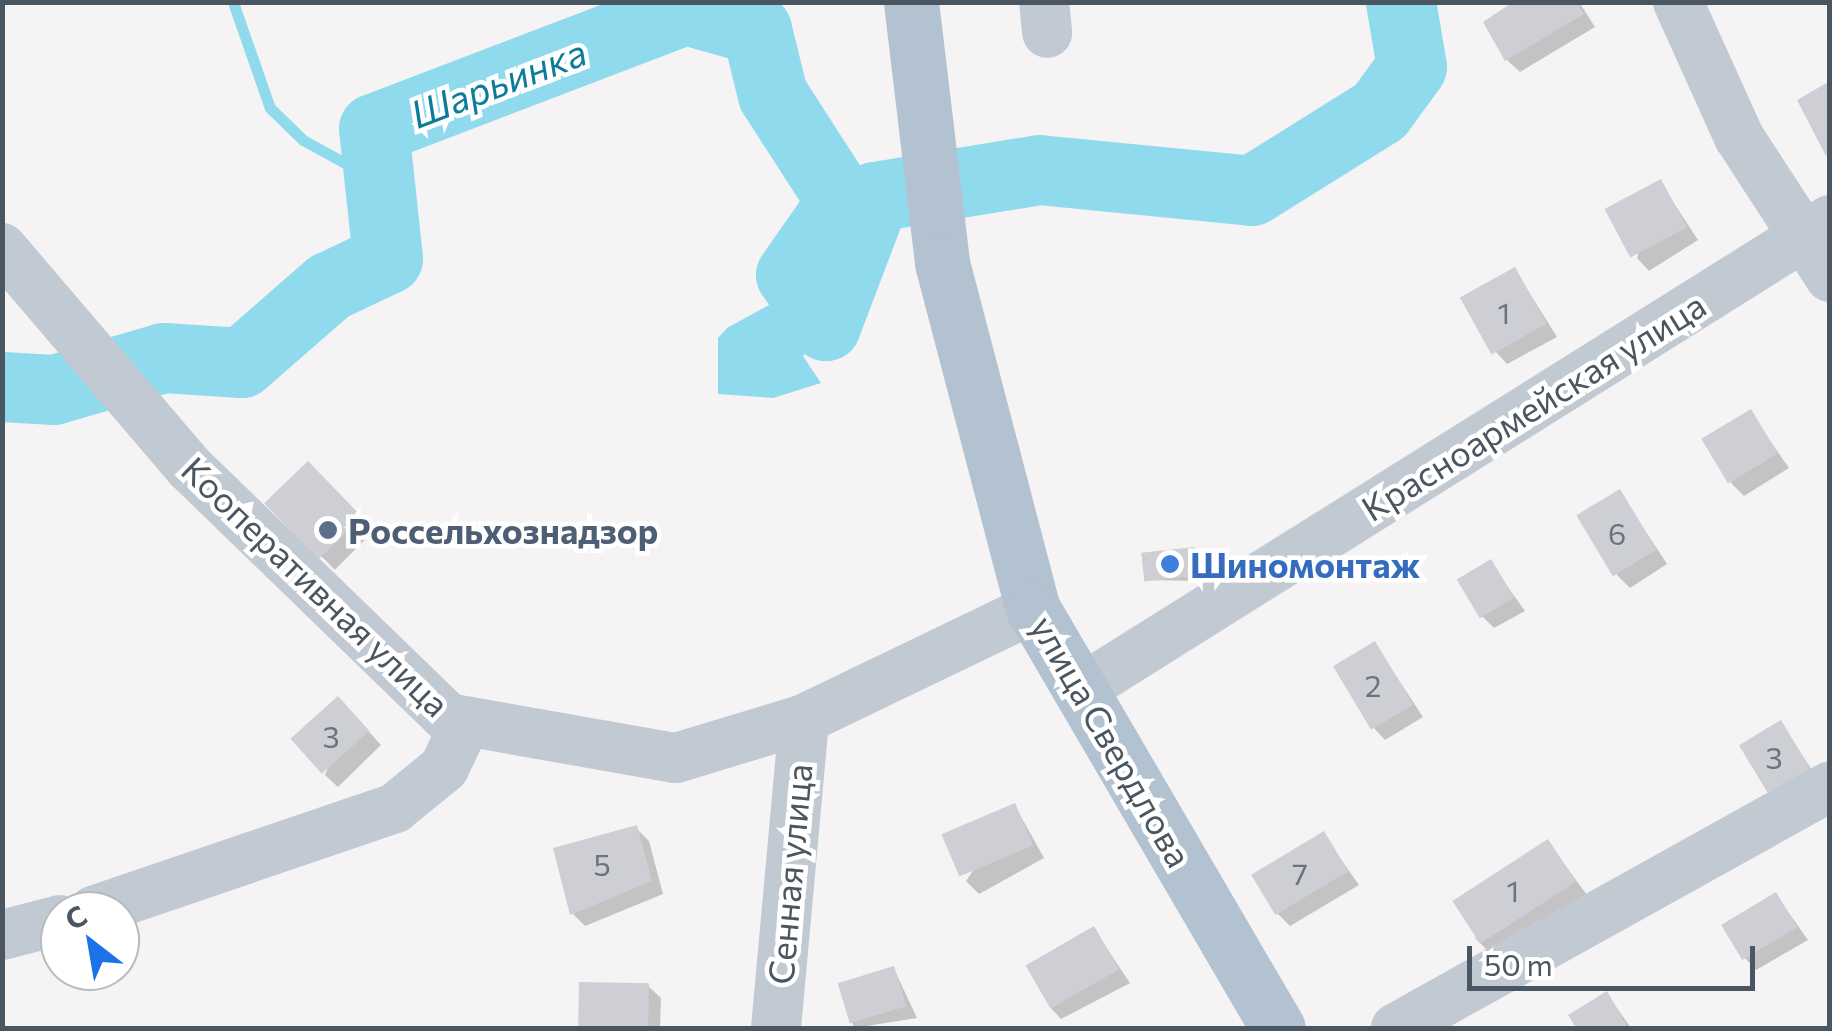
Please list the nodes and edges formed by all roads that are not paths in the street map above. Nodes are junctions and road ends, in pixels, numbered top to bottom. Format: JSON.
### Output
{"nodes":[{"id":1,"x":912,"y":2,"type":"edge"},
{"id":2,"x":1678,"y":2,"type":"edge"},
{"id":3,"x":1821,"y":244,"type":"edge"},
{"id":4,"x":2,"y":248,"type":"edge"},
{"id":5,"x":1033,"y":608,"type":"junction"},
{"id":6,"x":1083,"y":688,"type":"junction"},
{"id":7,"x":804,"y":720,"type":"junction"},
{"id":8,"x":466,"y":722,"type":"junction"},
{"id":9,"x":1830,"y":786,"type":"edge"},
{"id":10,"x":140,"y":895,"type":"edge"},
{"id":11,"x":40,"y":925,"type":"edge"},
{"id":12,"x":2,"y":935,"type":"edge"},
{"id":13,"x":776,"y":1028,"type":"edge"},
{"id":14,"x":1278,"y":1028,"type":"edge"},
{"id":15,"x":1396,"y":1028,"type":"edge"}],
"edges":[{"from":1,"to":5,"type":"main road","name":"улица Свердлова"},
{"from":2,"to":3,"type":"street"},
{"from":3,"to":6,"type":"street","name":"Красноармейская улица"},
{"from":4,"to":8,"type":"street","name":"Кооперативная улица"},
{"from":5,"to":6,"type":"main road","name":"улица Свердлова"},
{"from":5,"to":7,"type":"street"},
{"from":6,"to":14,"type":"main road","name":"улица Свердлова"},
{"from":7,"to":8,"type":"street","name":"Кооперативная улица"},
{"from":7,"to":13,"type":"street","name":"Сенная улица"},
{"from":8,"to":10,"type":"street"},
{"from":9,"to":15,"type":"street"},
{"from":11,"to":12,"type":"street"}]}
